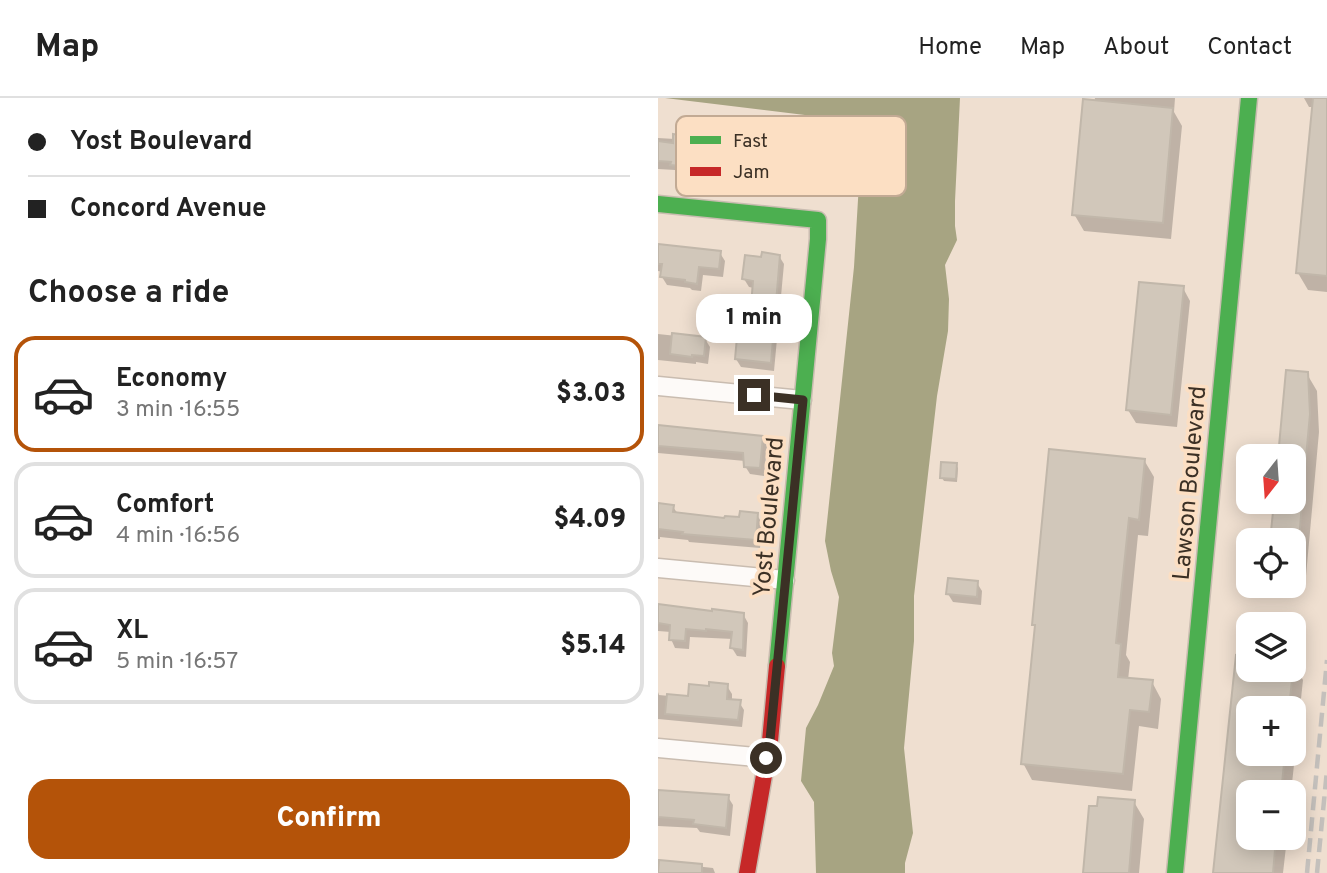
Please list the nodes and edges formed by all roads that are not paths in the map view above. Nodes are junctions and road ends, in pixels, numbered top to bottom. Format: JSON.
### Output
{"nodes":[{"id":1,"x":1249,"y":98,"type":"edge"},
{"id":2,"x":658,"y":204,"type":"edge"},
{"id":3,"x":658,"y":386,"type":"edge"},
{"id":4,"x":803,"y":400,"type":"junction"},
{"id":5,"x":658,"y":568,"type":"edge"},
{"id":6,"x":785,"y":580,"type":"junction"},
{"id":7,"x":658,"y":748,"type":"edge"},
{"id":8,"x":766,"y":758,"type":"junction"},
{"id":9,"x":747,"y":873,"type":"edge"},
{"id":10,"x":1175,"y":873,"type":"edge"}],
"edges":[{"from":1,"to":10,"type":"street","name":"Lawson Boulevard"},
{"from":2,"to":4,"type":"street","name":"Yost Boulevard"},
{"from":3,"to":4,"type":"street"},
{"from":4,"to":6,"type":"street","name":"Yost Boulevard"},
{"from":5,"to":6,"type":"street"},
{"from":6,"to":8,"type":"street","name":"Yost Boulevard"},
{"from":7,"to":8,"type":"street"},
{"from":8,"to":9,"type":"street","name":"Yost Boulevard"}]}
